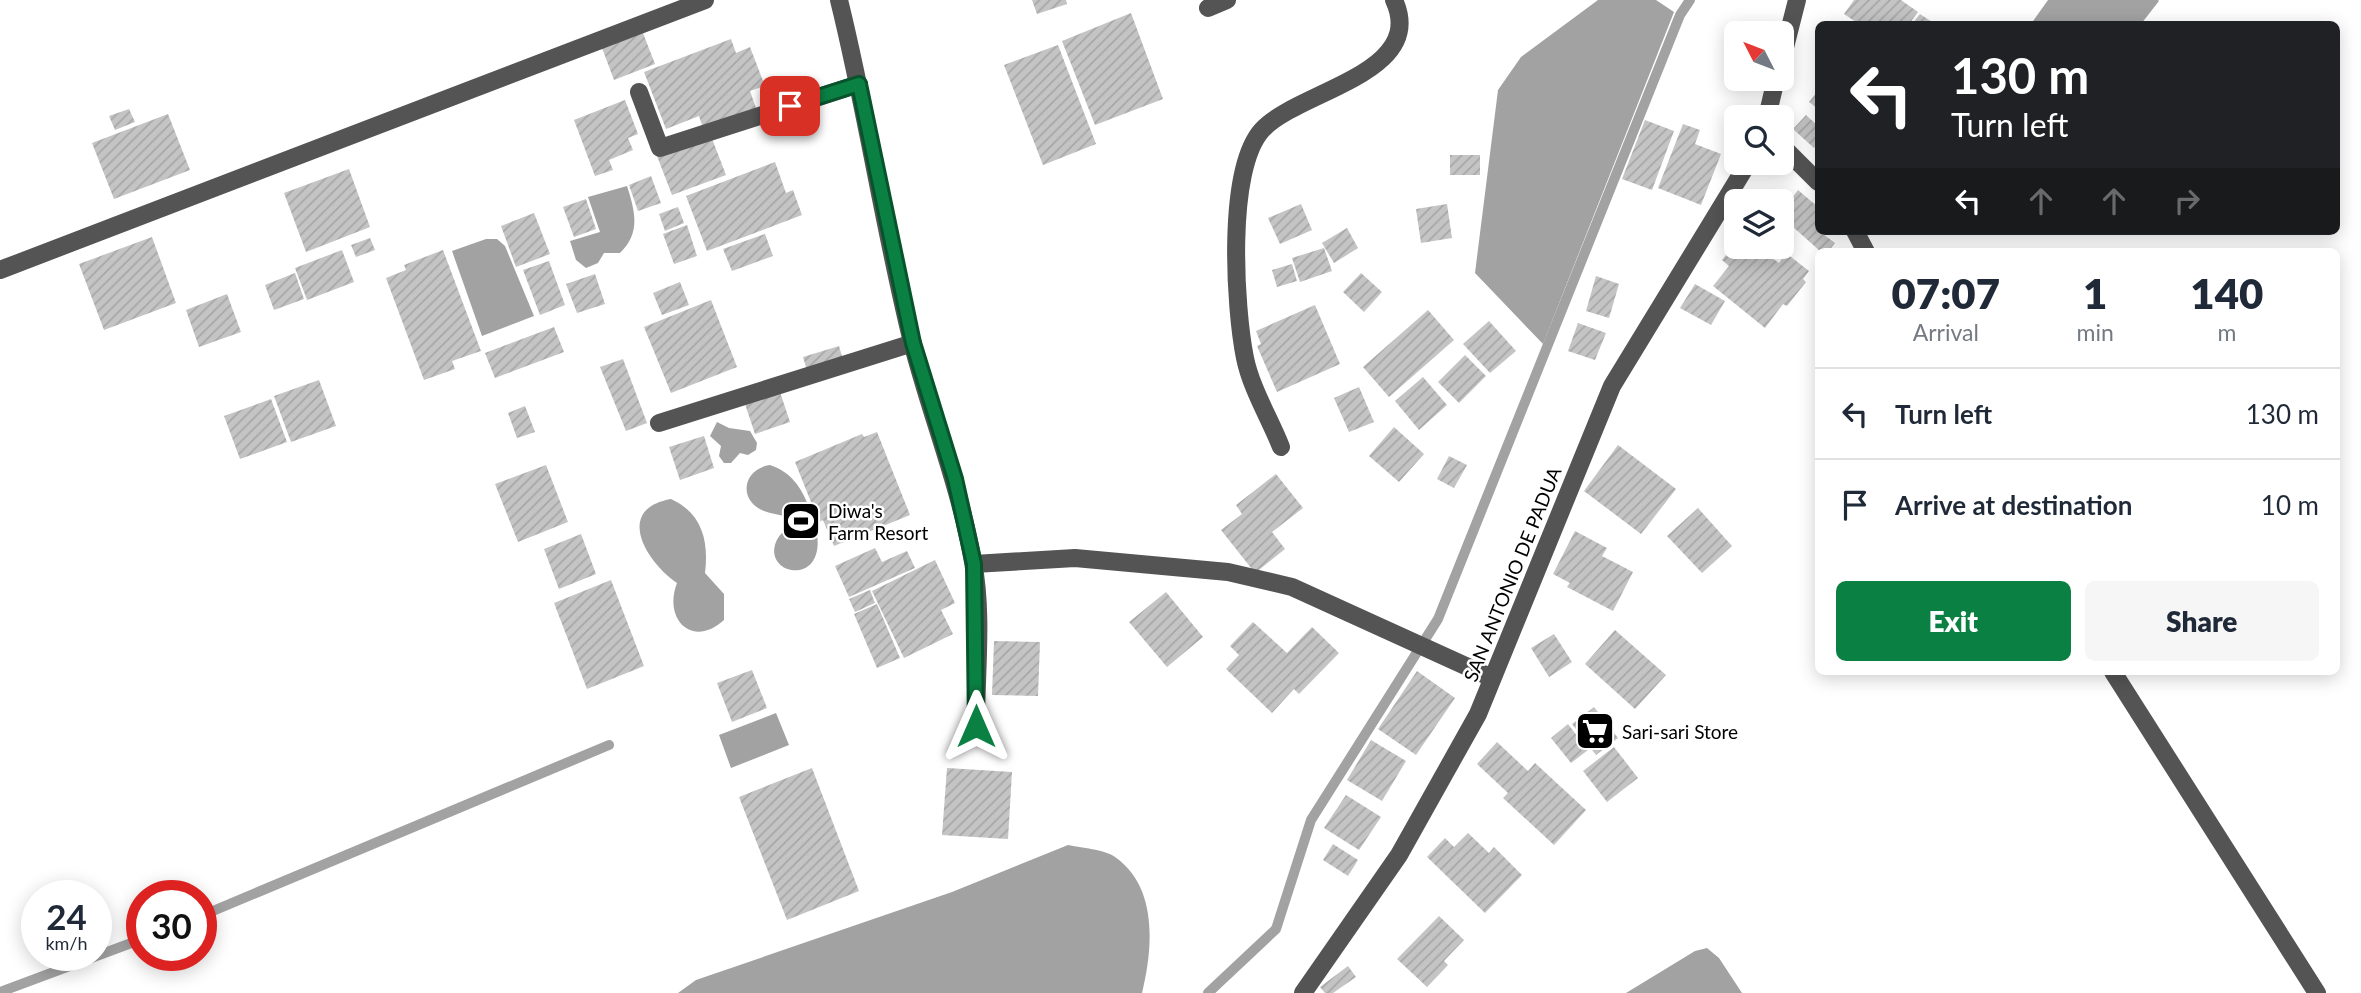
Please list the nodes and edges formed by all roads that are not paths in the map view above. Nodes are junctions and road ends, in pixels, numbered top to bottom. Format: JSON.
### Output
{"nodes":[{"id":1,"x":705,"y":0,"type":"edge"},
{"id":2,"x":839,"y":0,"type":"edge"},
{"id":3,"x":1227,"y":0,"type":"edge"},
{"id":4,"x":1394,"y":0,"type":"edge"},
{"id":5,"x":1797,"y":0,"type":"edge"},
{"id":6,"x":1208,"y":8,"type":"dead end"},
{"id":7,"x":1792,"y":21,"type":"edge"},
{"id":8,"x":859,"y":84,"type":"junction"},
{"id":9,"x":639,"y":92,"type":"dead end"},
{"id":10,"x":1794,"y":158,"type":"edge"},
{"id":11,"x":1741,"y":175,"type":"edge"},
{"id":12,"x":1815,"y":179,"type":"edge"},
{"id":13,"x":0,"y":270,"type":"edge"},
{"id":14,"x":913,"y":343,"type":"junction"},
{"id":15,"x":659,"y":422,"type":"dead end"},
{"id":16,"x":1281,"y":447,"type":"dead end"},
{"id":17,"x":974,"y":564,"type":"junction"},
{"id":18,"x":2115,"y":675,"type":"edge"},
{"id":19,"x":1492,"y":678,"type":"junction"},
{"id":20,"x":976,"y":726,"type":"dead end"},
{"id":21,"x":1303,"y":993,"type":"edge"},
{"id":22,"x":2317,"y":993,"type":"edge"}],
"edges":[{"from":1,"to":13,"type":"street"},
{"from":2,"to":8,"type":"street"},
{"from":3,"to":6,"type":"street"},
{"from":4,"to":16,"type":"street"},
{"from":5,"to":7,"type":"street"},
{"from":8,"to":9,"type":"street"},
{"from":8,"to":14,"type":"street"},
{"from":10,"to":12,"type":"street"},
{"from":11,"to":19,"type":"street","name":"SAN ANTONIO DE PADUA"},
{"from":14,"to":15,"type":"street"},
{"from":14,"to":17,"type":"street"},
{"from":17,"to":19,"type":"street"},
{"from":17,"to":20,"type":"street"},
{"from":18,"to":22,"type":"street"},
{"from":19,"to":21,"type":"street","name":"SAN ANTONIO DE PADUA"}]}
